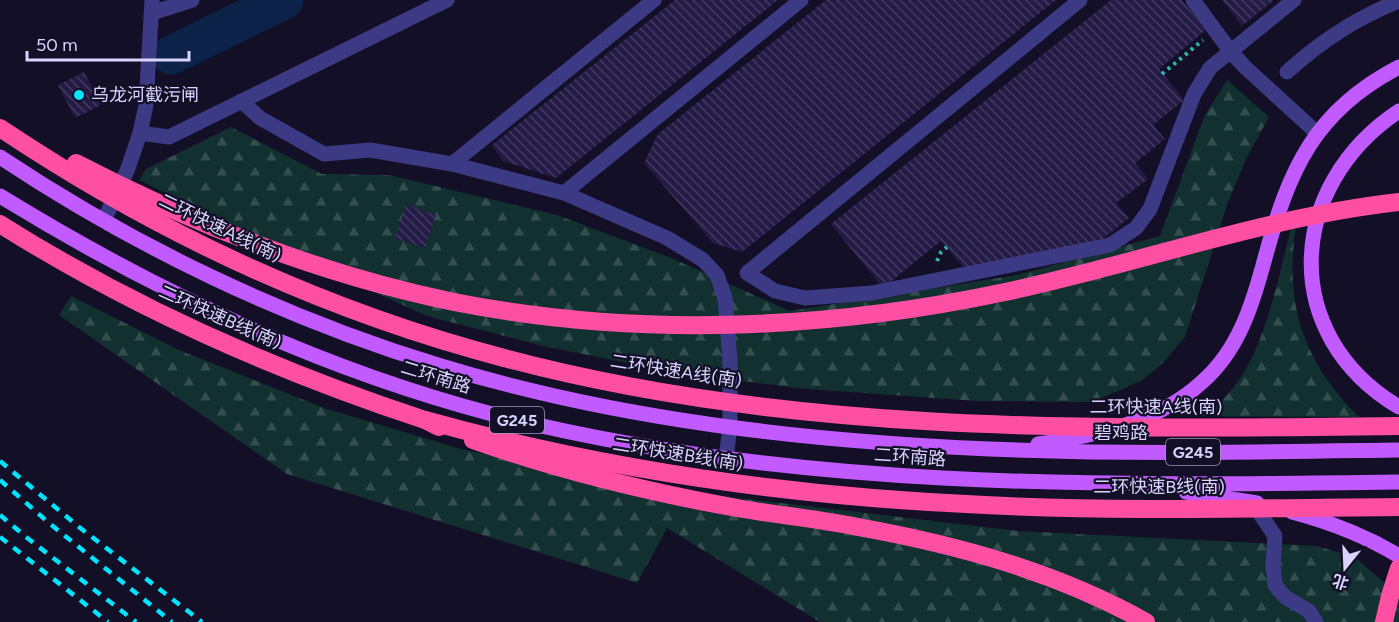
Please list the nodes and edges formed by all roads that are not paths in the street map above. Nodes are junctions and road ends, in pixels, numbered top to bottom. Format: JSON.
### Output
{"nodes":[{"id":1,"x":192,"y":0,"type":"edge"},
{"id":2,"x":447,"y":0,"type":"edge"},
{"id":3,"x":654,"y":0,"type":"edge"},
{"id":4,"x":801,"y":0,"type":"edge"},
{"id":5,"x":1080,"y":0,"type":"edge"},
{"id":6,"x":1193,"y":0,"type":"edge"},
{"id":7,"x":1294,"y":0,"type":"edge"},
{"id":8,"x":1399,"y":1,"type":"edge"},
{"id":9,"x":152,"y":6,"type":"edge"},
{"id":10,"x":1232,"y":52,"type":"junction"},
{"id":11,"x":1399,"y":67,"type":"edge"},
{"id":12,"x":1287,"y":72,"type":"dead end"},
{"id":13,"x":241,"y":101,"type":"junction"},
{"id":14,"x":1399,"y":111,"type":"edge"},
{"id":15,"x":0,"y":121,"type":"edge"},
{"id":16,"x":0,"y":128,"type":"edge"},
{"id":17,"x":140,"y":134,"type":"junction"},
{"id":18,"x":1317,"y":134,"type":"junction"},
{"id":19,"x":0,"y":157,"type":"edge"},
{"id":20,"x":452,"y":164,"type":"junction"},
{"id":21,"x":564,"y":193,"type":"junction"},
{"id":22,"x":0,"y":196,"type":"edge"},
{"id":23,"x":1399,"y":202,"type":"edge"},
{"id":24,"x":104,"y":220,"type":"junction"},
{"id":25,"x":0,"y":224,"type":"edge"},
{"id":26,"x":1399,"y":407,"type":"edge"},
{"id":27,"x":425,"y":420,"type":"junction"},
{"id":28,"x":1399,"y":426,"type":"edge"},
{"id":29,"x":730,"y":427,"type":"junction"},
{"id":30,"x":987,"y":449,"type":"junction"},
{"id":31,"x":1399,"y":450,"type":"edge"},
{"id":32,"x":726,"y":458,"type":"junction"},
{"id":33,"x":1399,"y":482,"type":"edge"},
{"id":34,"x":1078,"y":484,"type":"junction"},
{"id":35,"x":1252,"y":502,"type":"junction"},
{"id":36,"x":1399,"y":507,"type":"edge"},
{"id":37,"x":1399,"y":556,"type":"edge"},
{"id":38,"x":1399,"y":568,"type":"edge"},
{"id":39,"x":1146,"y":622,"type":"edge"},
{"id":40,"x":1316,"y":622,"type":"edge"},
{"id":41,"x":1384,"y":622,"type":"edge"}],
"edges":[{"from":1,"to":9,"type":"lane"},
{"from":2,"to":13,"type":"lane"},
{"from":3,"to":20,"type":"lane"},
{"from":4,"to":21,"type":"lane"},
{"from":5,"to":10,"type":"lane"},
{"from":6,"to":10,"type":"lane"},
{"from":7,"to":10,"type":"lane"},
{"from":8,"to":12,"type":"lane"},
{"from":9,"to":17,"type":"lane"},
{"from":10,"to":18,"type":"lane"},
{"from":11,"to":18,"type":"main road"},
{"from":13,"to":17,"type":"lane"},
{"from":13,"to":20,"type":"lane"},
{"from":14,"to":26,"type":"main road"},
{"from":15,"to":23,"type":"highway","bridge":true},
{"from":16,"to":28,"type":"highway","name":"二环快速A线(南)","bridge":true},
{"from":17,"to":24,"type":"lane"},
{"from":18,"to":30,"type":"main road"},
{"from":19,"to":24,"type":"main road","name":"二环南路","number":"G245"},
{"from":20,"to":21,"type":"lane"},
{"from":21,"to":29,"type":"lane"},
{"from":22,"to":32,"type":"main road","name":"二环南路","number":"G245"},
{"from":24,"to":29,"type":"main road","name":"二环南路","number":"G245"},
{"from":25,"to":27,"type":"highway","name":"二环快速B线(南)"},
{"from":27,"to":36,"type":"highway","name":"二环快速B线(南)","bridge":true},
{"from":27,"to":39,"type":"highway","bridge":true},
{"from":29,"to":30,"type":"main road","name":"二环南路","number":"G245"},
{"from":29,"to":32,"type":"lane"},
{"from":30,"to":31,"type":"main road","name":"碧鸡路","number":"G245"},
{"from":32,"to":34,"type":"main road","name":"二环南路","number":"G245"},
{"from":33,"to":34,"type":"main road","number":"G245"},
{"from":34,"to":35,"type":"main road"},
{"from":35,"to":37,"type":"main road"},
{"from":35,"to":40,"type":"lane"},
{"from":38,"to":41,"type":"highway"}]}
